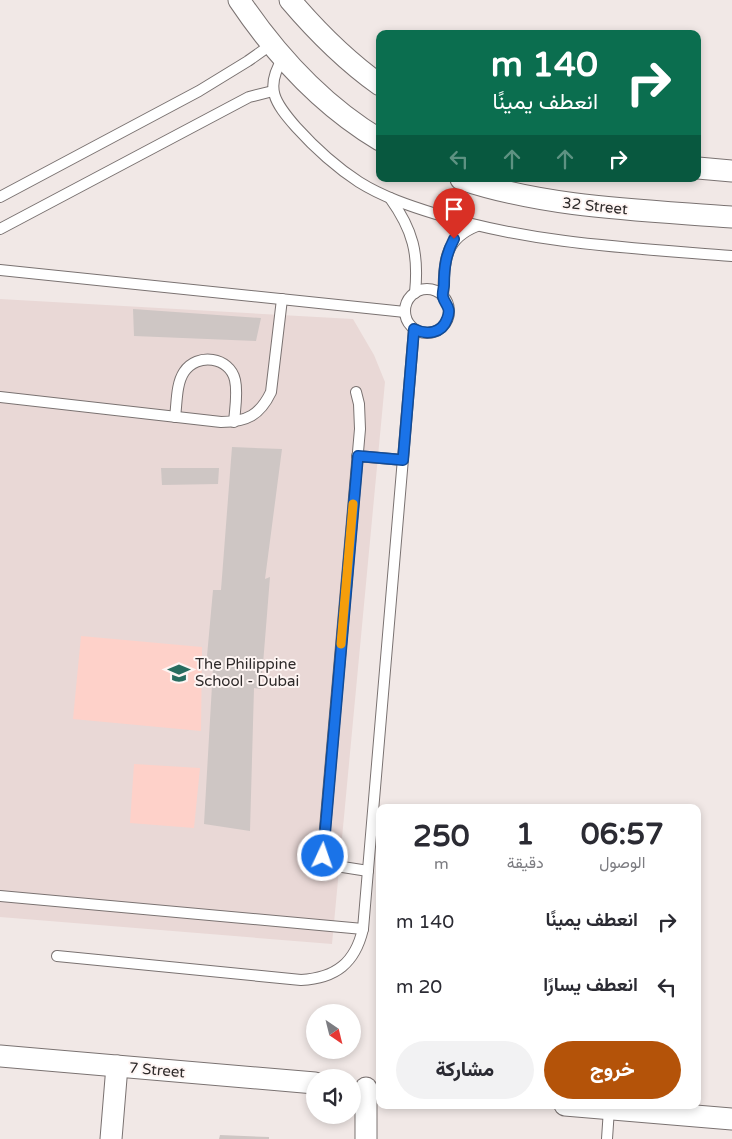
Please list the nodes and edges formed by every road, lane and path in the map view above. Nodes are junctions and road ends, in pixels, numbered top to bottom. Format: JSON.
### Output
{"nodes":[{"id":1,"x":239,"y":0,"type":"edge"},
{"id":2,"x":290,"y":0,"type":"edge"},
{"id":3,"x":277,"y":51,"type":"junction"},
{"id":4,"x":376,"y":82,"type":"edge"},
{"id":5,"x":273,"y":91,"type":"junction"},
{"id":6,"x":376,"y":137,"type":"edge"},
{"id":7,"x":701,"y":168,"type":"edge"},
{"id":8,"x":732,"y":171,"type":"edge"},
{"id":9,"x":470,"y":182,"type":"edge"},
{"id":10,"x":0,"y":197,"type":"edge"},
{"id":11,"x":390,"y":198,"type":"junction"},
{"id":12,"x":732,"y":218,"type":"edge"},
{"id":13,"x":477,"y":226,"type":"junction"},
{"id":14,"x":0,"y":229,"type":"edge"},
{"id":15,"x":732,"y":256,"type":"edge"},
{"id":16,"x":0,"y":270,"type":"edge"},
{"id":17,"x":415,"y":292,"type":"junction"},
{"id":18,"x":443,"y":297,"type":"junction"},
{"id":19,"x":282,"y":299,"type":"junction"},
{"id":20,"x":405,"y":312,"type":"junction"},
{"id":21,"x":414,"y":329,"type":"junction"},
{"id":22,"x":356,"y":392,"type":"dead end"},
{"id":23,"x":0,"y":397,"type":"edge"},
{"id":24,"x":175,"y":417,"type":"junction"},
{"id":25,"x":234,"y":422,"type":"junction"},
{"id":26,"x":358,"y":456,"type":"junction"},
{"id":27,"x":403,"y":460,"type":"junction"},
{"id":28,"x":368,"y":871,"type":"junction"},
{"id":29,"x":0,"y":896,"type":"edge"},
{"id":30,"x":363,"y":929,"type":"junction"},
{"id":31,"x":57,"y":956,"type":"dead end"},
{"id":32,"x":0,"y":1056,"type":"edge"},
{"id":33,"x":117,"y":1066,"type":"junction"},
{"id":34,"x":306,"y":1082,"type":"edge"},
{"id":35,"x":366,"y":1088,"type":"edge"},
{"id":36,"x":609,"y":1109,"type":"joint"},
{"id":37,"x":732,"y":1119,"type":"edge"},
{"id":38,"x":111,"y":1139,"type":"edge"},
{"id":39,"x":366,"y":1139,"type":"edge"},
{"id":40,"x":607,"y":1139,"type":"edge"}],
"edges":[{"from":1,"to":3,"type":"street"},
{"from":2,"to":4,"type":"street"},
{"from":3,"to":5,"type":"lane"},
{"from":3,"to":6,"type":"street"},
{"from":3,"to":10,"type":"lane"},
{"from":5,"to":11,"type":"lane"},
{"from":5,"to":14,"type":"lane"},
{"from":7,"to":8,"type":"street"},
{"from":9,"to":12,"type":"street","name":"32 Street"},
{"from":11,"to":13,"type":"lane"},
{"from":11,"to":17,"type":"lane"},
{"from":13,"to":15,"type":"lane"},
{"from":13,"to":18,"type":"lane"},
{"from":16,"to":19,"type":"lane"},
{"from":17,"to":18,"type":"lane"},
{"from":17,"to":20,"type":"lane"},
{"from":18,"to":21,"type":"lane"},
{"from":19,"to":20,"type":"lane"},
{"from":19,"to":25,"type":"lane"},
{"from":20,"to":21,"type":"lane"},
{"from":21,"to":27,"type":"lane"},
{"from":22,"to":26,"type":"lane"},
{"from":23,"to":24,"type":"lane"},
{"from":24,"to":25,"type":"lane"},
{"from":24,"to":25,"type":"lane"},
{"from":26,"to":27,"type":"lane"},
{"from":26,"to":28,"type":"lane"},
{"from":27,"to":28,"type":"lane"},
{"from":28,"to":30,"type":"lane"},
{"from":29,"to":30,"type":"lane"},
{"from":30,"to":31,"type":"lane"},
{"from":32,"to":33,"type":"street","name":"7 Street"},
{"from":33,"to":34,"type":"street","name":"7 Street"},
{"from":33,"to":38,"type":"street"},
{"from":35,"to":39,"type":"street"},
{"from":36,"to":37,"type":"street"},
{"from":36,"to":40,"type":"lane"}]}
